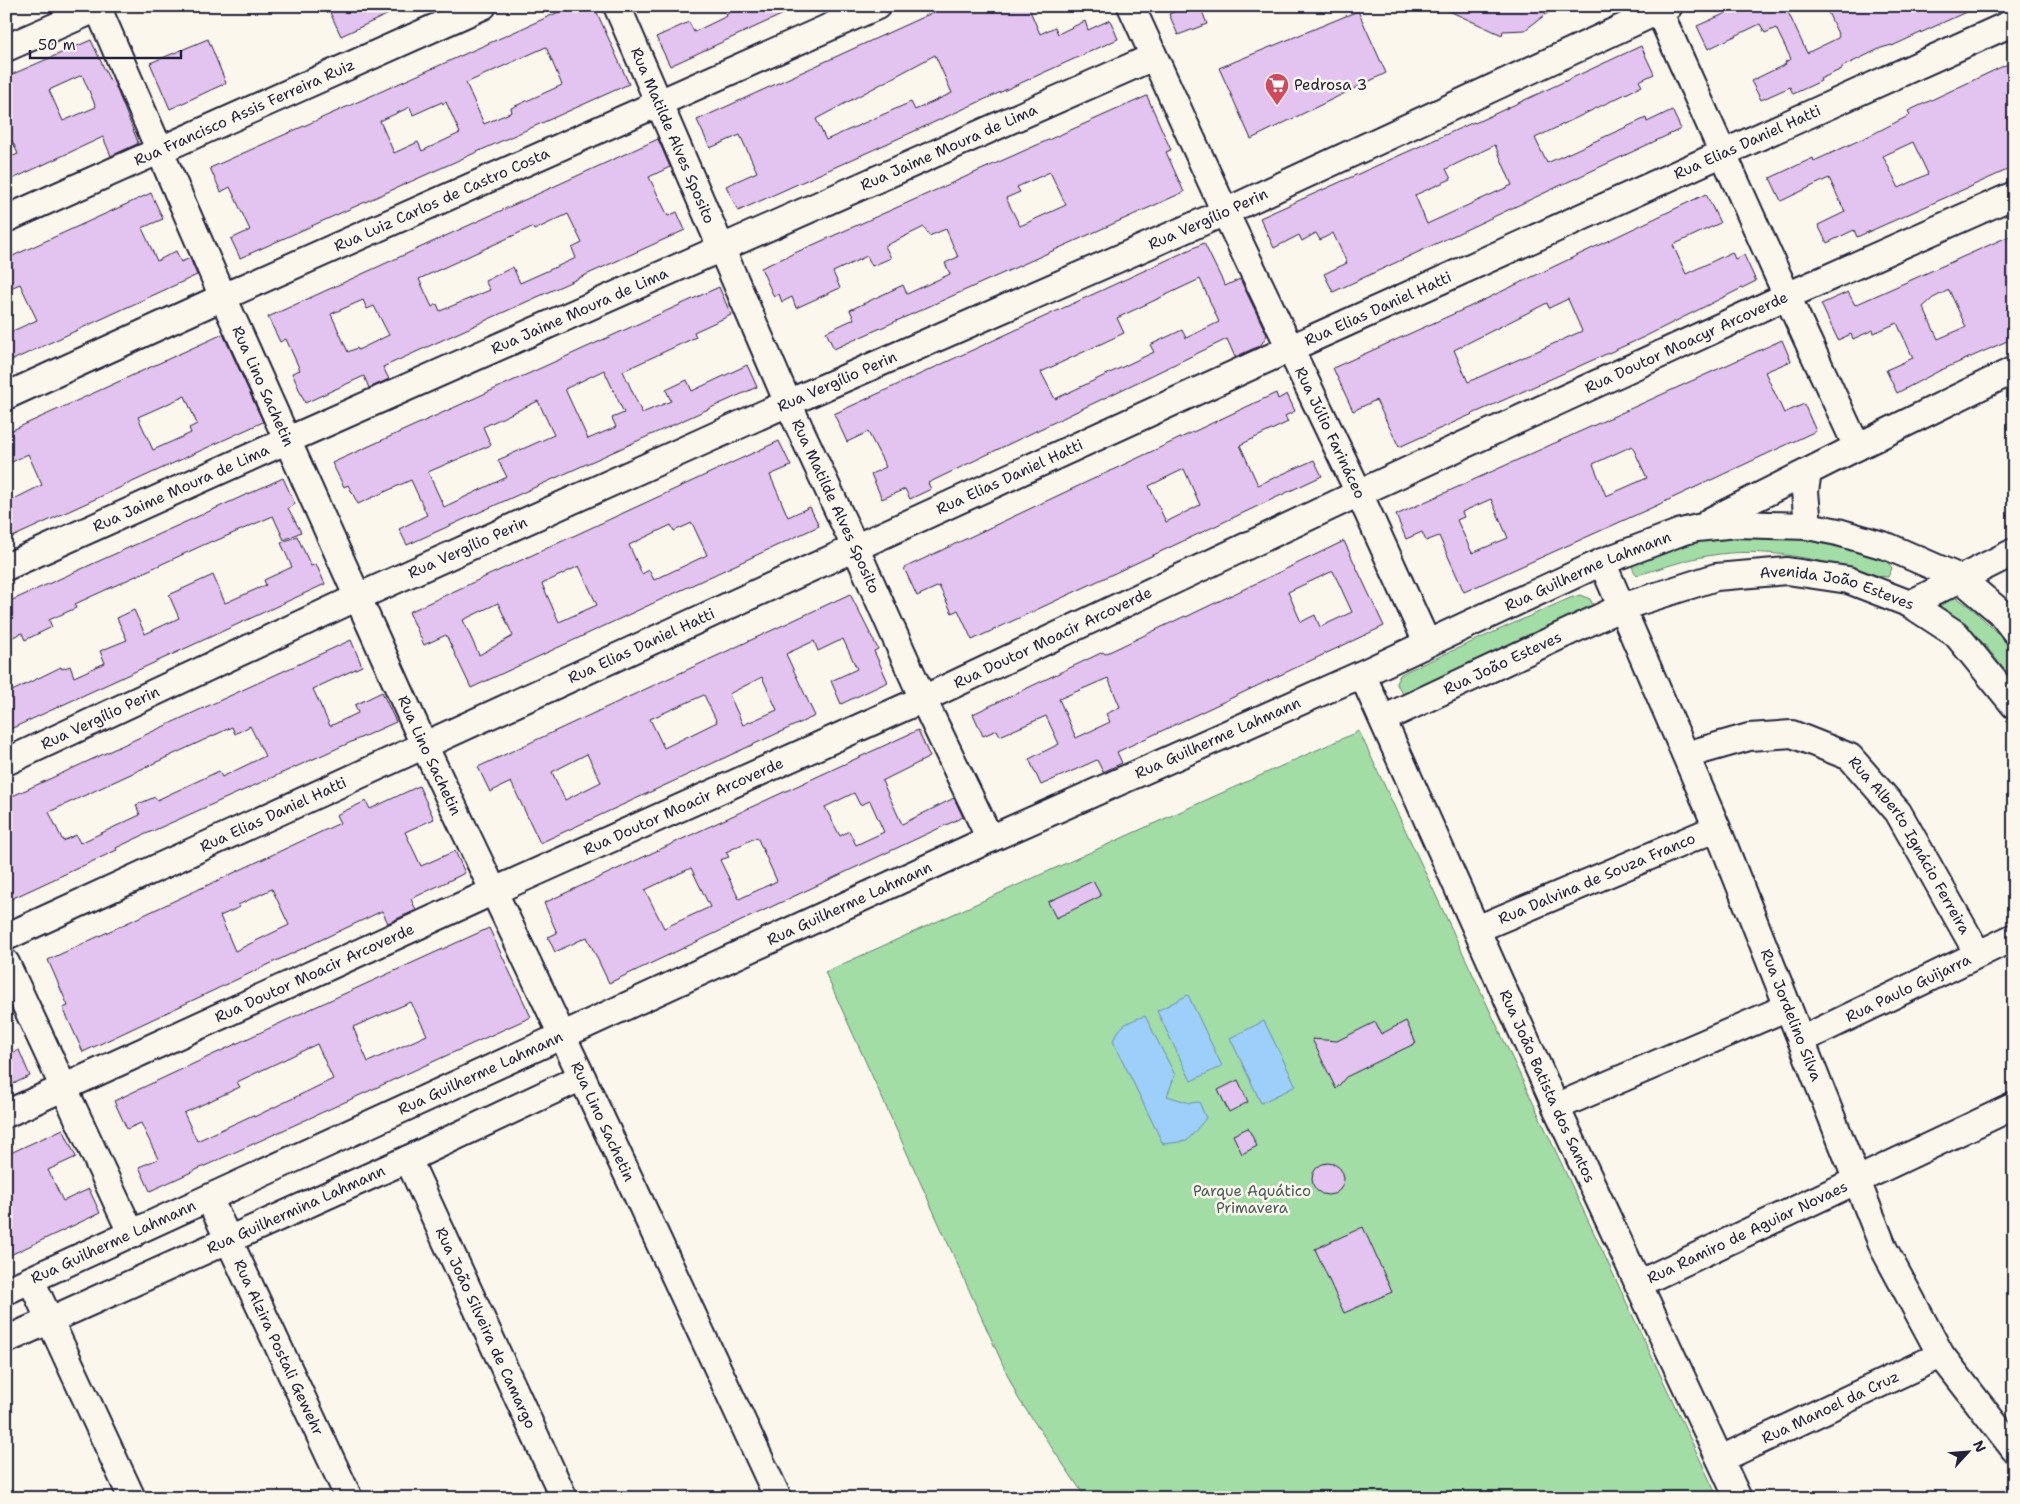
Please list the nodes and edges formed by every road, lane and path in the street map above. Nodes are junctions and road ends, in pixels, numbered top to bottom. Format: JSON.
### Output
{"nodes":[{"id":1,"x":483,"y":6,"type":"edge"},
{"id":2,"x":617,"y":6,"type":"edge"},
{"id":3,"x":877,"y":6,"type":"edge"},
{"id":4,"x":1131,"y":6,"type":"edge"},
{"id":5,"x":97,"y":7,"type":"edge"},
{"id":6,"x":1664,"y":8,"type":"edge"},
{"id":7,"x":2014,"y":22,"type":"edge"},
{"id":8,"x":6,"y":48,"type":"edge"},
{"id":9,"x":1153,"y":57,"type":"junction"},
{"id":10,"x":660,"y":104,"type":"junction"},
{"id":11,"x":159,"y":151,"type":"junction"},
{"id":12,"x":1723,"y":153,"type":"junction"},
{"id":13,"x":2014,"y":195,"type":"edge"},
{"id":14,"x":1225,"y":212,"type":"junction"},
{"id":15,"x":6,"y":219,"type":"edge"},
{"id":16,"x":721,"y":249,"type":"junction"},
{"id":17,"x":1787,"y":296,"type":"junction"},
{"id":18,"x":223,"y":297,"type":"junction"},
{"id":19,"x":1291,"y":348,"type":"junction"},
{"id":20,"x":2014,"y":370,"type":"edge"},
{"id":21,"x":6,"y":396,"type":"edge"},
{"id":22,"x":788,"y":403,"type":"junction"},
{"id":23,"x":288,"y":440,"type":"junction"},
{"id":24,"x":1857,"y":447,"type":"junction"},
{"id":25,"x":1808,"y":472,"type":"junction"},
{"id":26,"x":1359,"y":493,"type":"junction"},
{"id":27,"x":1808,"y":526,"type":"junction"},
{"id":28,"x":1697,"y":528,"type":"junction"},
{"id":29,"x":856,"y":549,"type":"junction"},
{"id":30,"x":2014,"y":552,"type":"edge"},
{"id":31,"x":1602,"y":562,"type":"junction"},
{"id":32,"x":6,"y":567,"type":"edge"},
{"id":33,"x":1960,"y":578,"type":"junction"},
{"id":34,"x":358,"y":597,"type":"junction"},
{"id":35,"x":1910,"y":604,"type":"junction"},
{"id":36,"x":1622,"y":607,"type":"junction"},
{"id":37,"x":2014,"y":630,"type":"edge"},
{"id":38,"x":1427,"y":643,"type":"junction"},
{"id":39,"x":1362,"y":674,"type":"junction"},
{"id":40,"x":923,"y":699,"type":"junction"},
{"id":41,"x":2014,"y":705,"type":"edge"},
{"id":42,"x":1383,"y":719,"type":"junction"},
{"id":43,"x":424,"y":745,"type":"junction"},
{"id":44,"x":1686,"y":755,"type":"junction"},
{"id":45,"x":6,"y":762,"type":"edge"},
{"id":46,"x":1716,"y":828,"type":"junction"},
{"id":47,"x":990,"y":839,"type":"junction"},
{"id":48,"x":494,"y":891,"type":"junction"},
{"id":49,"x":1477,"y":929,"type":"junction"},
{"id":50,"x":6,"y":937,"type":"edge"},
{"id":51,"x":2014,"y":937,"type":"edge"},
{"id":52,"x":1978,"y":954,"type":"junction"},
{"id":53,"x":6,"y":963,"type":"edge"},
{"id":54,"x":1788,"y":1007,"type":"junction"},
{"id":55,"x":562,"y":1035,"type":"junction"},
{"id":56,"x":1801,"y":1040,"type":"junction"},
{"id":57,"x":582,"y":1077,"type":"junction"},
{"id":58,"x":63,"y":1088,"type":"junction"},
{"id":59,"x":2014,"y":1106,"type":"edge"},
{"id":60,"x":1556,"y":1107,"type":"junction"},
{"id":61,"x":6,"y":1114,"type":"edge"},
{"id":62,"x":408,"y":1159,"type":"junction"},
{"id":63,"x":1857,"y":1180,"type":"junction"},
{"id":64,"x":209,"y":1198,"type":"junction"},
{"id":65,"x":132,"y":1235,"type":"junction"},
{"id":66,"x":229,"y":1240,"type":"junction"},
{"id":67,"x":32,"y":1280,"type":"junction"},
{"id":68,"x":1638,"y":1284,"type":"junction"},
{"id":69,"x":6,"y":1291,"type":"edge"},
{"id":70,"x":50,"y":1320,"type":"junction"},
{"id":71,"x":6,"y":1340,"type":"edge"},
{"id":72,"x":1941,"y":1355,"type":"junction"},
{"id":73,"x":2014,"y":1449,"type":"edge"},
{"id":74,"x":1721,"y":1459,"type":"junction"},
{"id":75,"x":132,"y":1498,"type":"edge"},
{"id":76,"x":349,"y":1498,"type":"edge"},
{"id":77,"x":564,"y":1498,"type":"edge"},
{"id":78,"x":778,"y":1498,"type":"edge"},
{"id":79,"x":1738,"y":1498,"type":"edge"}],
"edges":[{"from":1,"to":11,"type":"street","name":"Rua Francisco Assis Ferreira Ruiz"},
{"from":2,"to":10,"type":"street","name":"Rua Matilde Alves Sposito"},
{"from":3,"to":10,"type":"street","name":"Rua Luiz Carlos de Castro Costa"},
{"from":4,"to":9,"type":"street","name":"Rua Júlio Farináceo"},
{"from":5,"to":8,"type":"street"},
{"from":5,"to":11,"type":"street","name":"Rua Lino Sachetin"},
{"from":6,"to":12,"type":"street"},
{"from":6,"to":14,"type":"street","name":"Rua Vergílio Perin"},
{"from":7,"to":12,"type":"street","name":"Rua Elias Daniel Hatti"},
{"from":9,"to":14,"type":"street","name":"Rua Júlio Farináceo"},
{"from":9,"to":16,"type":"street","name":"Rua Jaime Moura de Lima"},
{"from":10,"to":16,"type":"street","name":"Rua Matilde Alves Sposito"},
{"from":10,"to":18,"type":"street","name":"Rua Luiz Carlos de Castro Costa"},
{"from":11,"to":15,"type":"street","name":"Rua Francisco Assis Ferreira Ruiz"},
{"from":11,"to":18,"type":"street","name":"Rua Lino Sachetin"},
{"from":12,"to":17,"type":"street"},
{"from":12,"to":19,"type":"street","name":"Rua Elias Daniel Hatti"},
{"from":13,"to":17,"type":"street","name":"Rua Doutor Moacyr Arcoverde"},
{"from":14,"to":19,"type":"street","name":"Rua Júlio Farináceo"},
{"from":14,"to":22,"type":"street","name":"Rua Vergílio Perin"},
{"from":16,"to":22,"type":"street","name":"Rua Matilde Alves Sposito"},
{"from":16,"to":23,"type":"street","name":"Rua Jaime Moura de Lima"},
{"from":17,"to":24,"type":"street"},
{"from":17,"to":26,"type":"street","name":"Rua Doutor Moacyr Arcoverde"},
{"from":18,"to":21,"type":"street","name":"Rua Luiz Carlos de Castro Costa"},
{"from":18,"to":23,"type":"street","name":"Rua Lino Sachetin"},
{"from":19,"to":26,"type":"street","name":"Rua Júlio Farináceo"},
{"from":19,"to":29,"type":"street","name":"Rua Elias Daniel Hatti"},
{"from":20,"to":24,"type":"street","name":"Rua Guilherme Lahmann"},
{"from":22,"to":29,"type":"street","name":"Rua Matilde Alves Sposito"},
{"from":22,"to":34,"type":"street","name":"Rua Vergílio Perin"},
{"from":23,"to":32,"type":"street","name":"Rua Jaime Moura de Lima"},
{"from":23,"to":34,"type":"street","name":"Rua Lino Sachetin"},
{"from":24,"to":25,"type":"street","name":"Rua Guilherme Lahmann"},
{"from":25,"to":27,"type":"street"},
{"from":25,"to":28,"type":"street","name":"Rua Guilherme Lahmann"},
{"from":26,"to":38,"type":"street","name":"Rua Júlio Farináceo"},
{"from":26,"to":40,"type":"street","name":"Rua Doutor Moacir Arcoverde"},
{"from":27,"to":28,"type":"street","name":"Rua Guilherme Lahmann"},
{"from":27,"to":33,"type":"street"},
{"from":28,"to":31,"type":"street","name":"Rua Guilherme Lahmann"},
{"from":29,"to":40,"type":"street","name":"Rua Matilde Alves Sposito"},
{"from":29,"to":43,"type":"street","name":"Rua Elias Daniel Hatti"},
{"from":30,"to":33,"type":"street"},
{"from":31,"to":36,"type":"street","name":"Rua Jordelino Silva"},
{"from":31,"to":38,"type":"street","name":"Rua Guilherme Lahmann"},
{"from":33,"to":35,"type":"street"},
{"from":33,"to":37,"type":"street"},
{"from":34,"to":43,"type":"street","name":"Rua Lino Sachetin"},
{"from":34,"to":45,"type":"street","name":"Rua Vergílio Perin"},
{"from":35,"to":36,"type":"street","name":"Avenida João Esteves"},
{"from":35,"to":41,"type":"street","name":"Avenida João Esteves"},
{"from":36,"to":42,"type":"street","name":"Rua João Esteves"},
{"from":36,"to":44,"type":"street","name":"Rua Jordelino Silva"},
{"from":38,"to":39,"type":"street","name":"Rua Guilherme Lahmann"},
{"from":39,"to":42,"type":"street","name":"Rua João Batista dos Santos"},
{"from":39,"to":47,"type":"street","name":"Rua Guilherme Lahmann"},
{"from":40,"to":47,"type":"street","name":"Rua Matilde Alves Sposito"},
{"from":40,"to":48,"type":"street","name":"Rua Doutor Moacir Arcoverde"},
{"from":42,"to":49,"type":"street","name":"Rua João Batista dos Santos"},
{"from":43,"to":48,"type":"street","name":"Rua Lino Sachetin"},
{"from":43,"to":50,"type":"street","name":"Rua Elias Daniel Hatti"},
{"from":44,"to":46,"type":"street","name":"Rua Jordelino Silva"},
{"from":44,"to":52,"type":"street","name":"Rua Alberto Ignácio Ferreira"},
{"from":46,"to":49,"type":"street","name":"Rua Dalvina de Souza Franco"},
{"from":46,"to":54,"type":"street","name":"Rua Jordelino Silva"},
{"from":47,"to":55,"type":"street","name":"Rua Guilherme Lahmann"},
{"from":48,"to":55,"type":"street","name":"Rua Lino Sachetin"},
{"from":48,"to":58,"type":"street","name":"Rua Doutor Moacir Arcoverde"},
{"from":49,"to":60,"type":"street","name":"Rua João Batista dos Santos"},
{"from":51,"to":52,"type":"street","name":"Rua Paulo Guijarra"},
{"from":52,"to":56,"type":"street","name":"Rua Paulo Guijarra"},
{"from":53,"to":58,"type":"street"},
{"from":54,"to":56,"type":"street","name":"Rua Jordelino Silva"},
{"from":54,"to":60,"type":"street"},
{"from":55,"to":57,"type":"street","name":"Rua Lino Sachetin"},
{"from":55,"to":64,"type":"street","name":"Rua Guilherme Lahmann"},
{"from":56,"to":63,"type":"street","name":"Rua Jordelino Silva"},
{"from":57,"to":62,"type":"street","name":"Rua Guilhermina Lahmann"},
{"from":57,"to":78,"type":"street","name":"Rua Lino Sachetin"},
{"from":58,"to":61,"type":"street","name":"Rua Doutor Moacir Arcoverde"},
{"from":58,"to":65,"type":"street"},
{"from":59,"to":63,"type":"street","name":"Rua Ramiro de Aguiar Novaes"},
{"from":60,"to":68,"type":"street","name":"Rua João Batista dos Santos"},
{"from":62,"to":66,"type":"street","name":"Rua Guilhermina Lahmann"},
{"from":62,"to":77,"type":"street","name":"Rua João Silveira de Camargo"},
{"from":63,"to":68,"type":"street","name":"Rua Ramiro de Aguiar Novaes"},
{"from":63,"to":72,"type":"street","name":"Rua Jordelino Silva"},
{"from":64,"to":65,"type":"street","name":"Rua Guilherme Lahmann"},
{"from":64,"to":66,"type":"street","name":"Rua Alzira Postali Gewehr"},
{"from":65,"to":67,"type":"street","name":"Rua Guilherme Lahmann"},
{"from":66,"to":70,"type":"street","name":"Rua Guilhermina Lahmann"},
{"from":66,"to":76,"type":"street","name":"Rua Alzira Postali Gewehr"},
{"from":67,"to":69,"type":"street","name":"Rua Guilherme Lahmann"},
{"from":67,"to":70,"type":"street"},
{"from":68,"to":74,"type":"street","name":"Rua João Batista dos Santos"},
{"from":70,"to":71,"type":"street","name":"Rua Guilhermina Lahmann"},
{"from":70,"to":75,"type":"street"},
{"from":72,"to":73,"type":"street","name":"Rua Jordelino Silva"},
{"from":72,"to":74,"type":"street","name":"Rua Manoel da Cruz"},
{"from":74,"to":79,"type":"street","name":"Rua João Batista dos Santos"}]}
